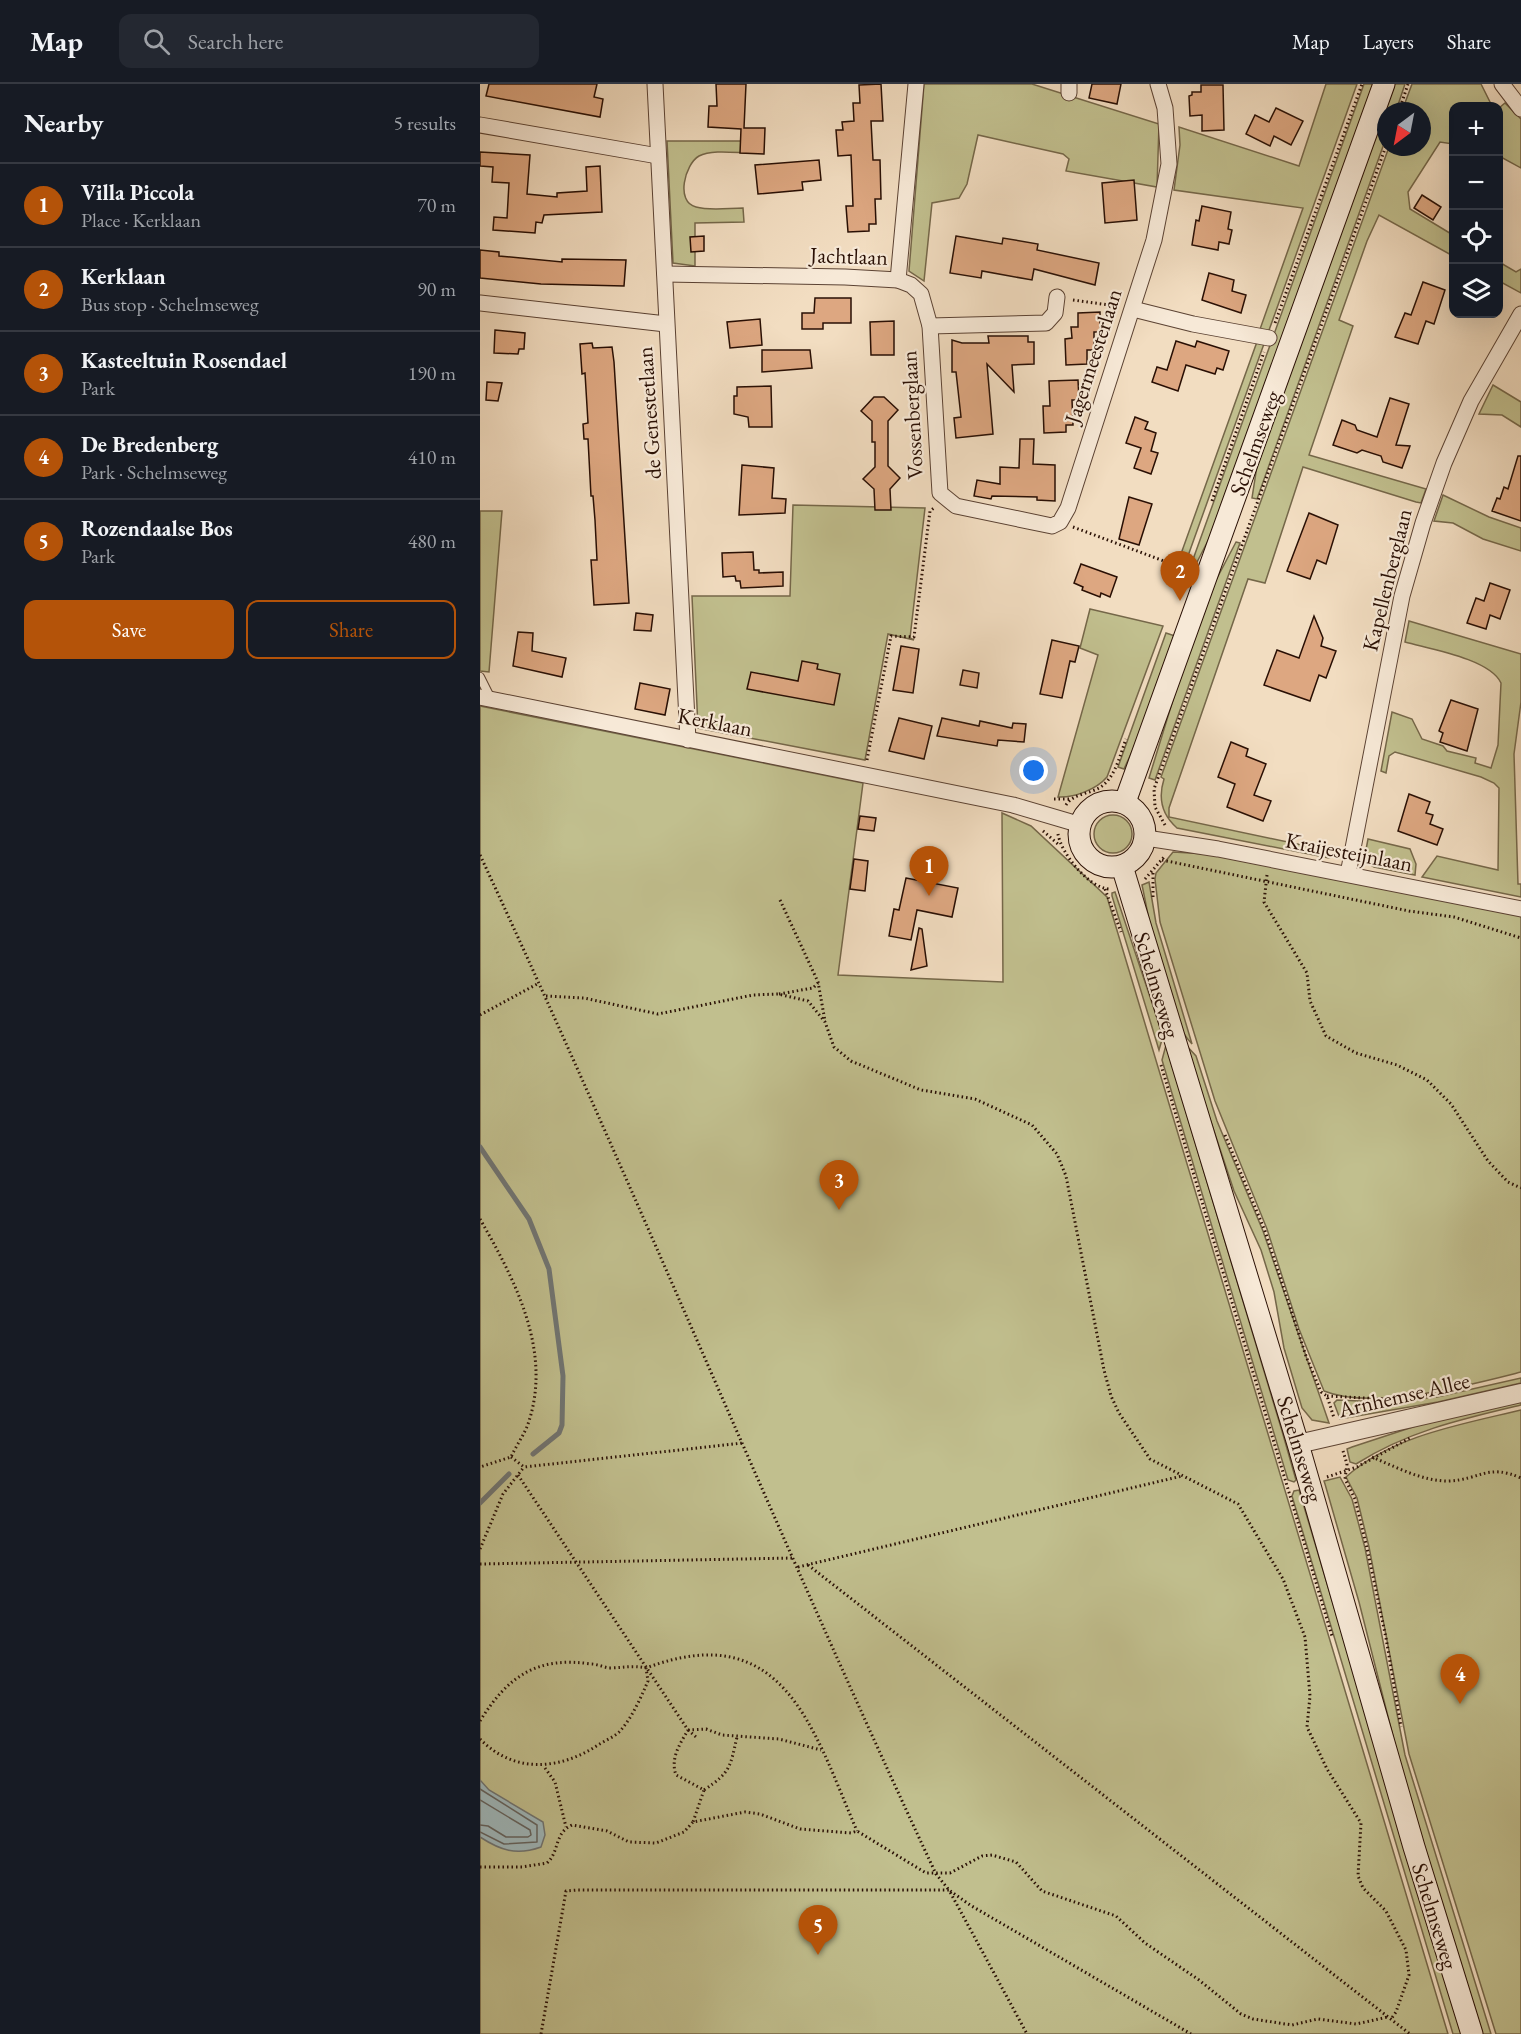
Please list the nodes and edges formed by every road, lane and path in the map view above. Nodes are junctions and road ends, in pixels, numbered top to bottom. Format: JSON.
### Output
{"nodes":[{"id":1,"x":655,"y":84,"type":"edge"},
{"id":2,"x":916,"y":84,"type":"edge"},
{"id":3,"x":1158,"y":84,"type":"edge"},
{"id":4,"x":1362,"y":84,"type":"edge"},
{"id":5,"x":1384,"y":84,"type":"edge"},
{"id":6,"x":1408,"y":84,"type":"edge"},
{"id":7,"x":1502,"y":84,"type":"edge"},
{"id":8,"x":1402,"y":102,"type":"edge"},
{"id":9,"x":1521,"y":109,"type":"edge"},
{"id":10,"x":480,"y":125,"type":"edge"},
{"id":11,"x":658,"y":156,"type":"junction"},
{"id":12,"x":1382,"y":156,"type":"edge"},
{"id":13,"x":665,"y":274,"type":"junction"},
{"id":14,"x":898,"y":280,"type":"junction"},
{"id":15,"x":1057,"y":297,"type":"joint"},
{"id":16,"x":480,"y":303,"type":"edge"},
{"id":17,"x":1133,"y":309,"type":"junction"},
{"id":18,"x":1521,"y":314,"type":"edge"},
{"id":19,"x":666,"y":324,"type":"junction"},
{"id":20,"x":930,"y":326,"type":"junction"},
{"id":21,"x":1269,"y":338,"type":"junction"},
{"id":22,"x":945,"y":500,"type":"junction"},
{"id":23,"x":1210,"y":505,"type":"dead end"},
{"id":24,"x":1060,"y":522,"type":"junction"},
{"id":25,"x":1192,"y":559,"type":"dead end"},
{"id":26,"x":1188,"y":570,"type":"junction"},
{"id":27,"x":1184,"y":580,"type":"dead end"},
{"id":28,"x":480,"y":677,"type":"edge"},
{"id":29,"x":485,"y":698,"type":"edge"},
{"id":30,"x":1128,"y":734,"type":"dead end"},
{"id":31,"x":688,"y":740,"type":"junction"},
{"id":32,"x":863,"y":775,"type":"junction"},
{"id":33,"x":1070,"y":799,"type":"dead end"},
{"id":34,"x":1125,"y":802,"type":"junction"},
{"id":35,"x":1081,"y":825,"type":"junction"},
{"id":36,"x":1146,"y":838,"type":"junction"},
{"id":37,"x":1167,"y":841,"type":"junction"},
{"id":38,"x":1060,"y":845,"type":"dead end"},
{"id":39,"x":480,"y":855,"type":"edge"},
{"id":40,"x":1270,"y":859,"type":"junction"},
{"id":41,"x":1162,"y":860,"type":"dead end"},
{"id":42,"x":1122,"y":866,"type":"junction"},
{"id":43,"x":1348,"y":874,"type":"junction"},
{"id":44,"x":1266,"y":880,"type":"junction"},
{"id":45,"x":780,"y":900,"type":"dead end"},
{"id":46,"x":1521,"y":909,"type":"edge"},
{"id":47,"x":1122,"y":935,"type":"dead end"},
{"id":48,"x":1521,"y":938,"type":"edge"},
{"id":49,"x":540,"y":982,"type":"junction"},
{"id":50,"x":818,"y":982,"type":"junction"},
{"id":51,"x":778,"y":994,"type":"junction"},
{"id":52,"x":546,"y":996,"type":"junction"},
{"id":53,"x":480,"y":1015,"type":"edge"},
{"id":54,"x":825,"y":1022,"type":"junction"},
{"id":55,"x":1159,"y":1058,"type":"dead end"},
{"id":56,"x":1223,"y":1130,"type":"dead end"},
{"id":57,"x":1521,"y":1188,"type":"edge"},
{"id":58,"x":480,"y":1219,"type":"edge"},
{"id":59,"x":1521,"y":1393,"type":"edge"},
{"id":60,"x":1437,"y":1394,"type":"dead end"},
{"id":61,"x":1327,"y":1396,"type":"junction"},
{"id":62,"x":1339,"y":1435,"type":"junction"},
{"id":63,"x":1417,"y":1435,"type":"dead end"},
{"id":64,"x":743,"y":1443,"type":"junction"},
{"id":65,"x":1299,"y":1444,"type":"junction"},
{"id":66,"x":511,"y":1457,"type":"junction"},
{"id":67,"x":1372,"y":1457,"type":"junction"},
{"id":68,"x":480,"y":1467,"type":"edge"},
{"id":69,"x":524,"y":1467,"type":"junction"},
{"id":70,"x":1345,"y":1472,"type":"junction"},
{"id":71,"x":518,"y":1475,"type":"junction"},
{"id":72,"x":1184,"y":1475,"type":"junction"},
{"id":73,"x":1521,"y":1478,"type":"edge"},
{"id":74,"x":1288,"y":1487,"type":"dead end"},
{"id":75,"x":480,"y":1549,"type":"edge"},
{"id":76,"x":793,"y":1558,"type":"junction"},
{"id":77,"x":574,"y":1562,"type":"junction"},
{"id":78,"x":480,"y":1564,"type":"edge"},
{"id":79,"x":808,"y":1565,"type":"junction"},
{"id":80,"x":798,"y":1567,"type":"junction"},
{"id":81,"x":646,"y":1668,"type":"junction"},
{"id":82,"x":480,"y":1721,"type":"edge"},
{"id":83,"x":688,"y":1730,"type":"junction"},
{"id":84,"x":1401,"y":1732,"type":"dead end"},
{"id":85,"x":696,"y":1737,"type":"dead end"},
{"id":86,"x":737,"y":1737,"type":"junction"},
{"id":87,"x":480,"y":1739,"type":"edge"},
{"id":88,"x":822,"y":1750,"type":"junction"},
{"id":89,"x":544,"y":1767,"type":"junction"},
{"id":90,"x":705,"y":1790,"type":"junction"},
{"id":91,"x":693,"y":1822,"type":"junction"},
{"id":92,"x":566,"y":1827,"type":"junction"},
{"id":93,"x":857,"y":1831,"type":"junction"},
{"id":94,"x":480,"y":1867,"type":"edge"},
{"id":95,"x":936,"y":1874,"type":"junction"},
{"id":96,"x":949,"y":1890,"type":"junction"},
{"id":97,"x":1389,"y":2018,"type":"junction"},
{"id":98,"x":541,"y":2034,"type":"edge"},
{"id":99,"x":1027,"y":2034,"type":"edge"},
{"id":100,"x":1191,"y":2034,"type":"edge"},
{"id":101,"x":1410,"y":2034,"type":"edge"},
{"id":102,"x":1472,"y":2034,"type":"edge"}],
"edges":[{"from":1,"to":11,"type":"street","name":"de Genestetlaan"},
{"from":2,"to":14,"type":"street"},
{"from":3,"to":17,"type":"street","name":"Jagermeesterlaan"},
{"from":4,"to":21,"type":"path","name":"Schelmseweg"},
{"from":5,"to":34,"type":"main road","name":"Schelmseweg"},
{"from":6,"to":8,"type":"path"},
{"from":7,"to":9,"type":"street"},
{"from":10,"to":11,"type":"street"},
{"from":11,"to":13,"type":"street","name":"de Genestetlaan"},
{"from":12,"to":37,"type":"path"},
{"from":13,"to":14,"type":"street","name":"Jachtlaan"},
{"from":13,"to":19,"type":"street","name":"de Genestetlaan"},
{"from":14,"to":20,"type":"street","name":"Jachtlaan"},
{"from":15,"to":17,"type":"path"},
{"from":15,"to":20,"type":"street"},
{"from":16,"to":19,"type":"street"},
{"from":17,"to":21,"type":"street"},
{"from":17,"to":24,"type":"street","name":"Jagermeesterlaan"},
{"from":18,"to":43,"type":"street","name":"Kapellenberglaan"},
{"from":19,"to":31,"type":"street","name":"de Genestetlaan"},
{"from":20,"to":22,"type":"street","name":"Vossenberglaan"},
{"from":21,"to":23,"type":"path","name":"Schelmseweg"},
{"from":22,"to":24,"type":"street"},
{"from":22,"to":32,"type":"path"},
{"from":24,"to":26,"type":"path"},
{"from":25,"to":26,"type":"path"},
{"from":26,"to":27,"type":"path"},
{"from":28,"to":29,"type":"lane"},
{"from":29,"to":31,"type":"street","name":"Kerklaan"},
{"from":30,"to":33,"type":"path"},
{"from":31,"to":32,"type":"street","name":"Kerklaan"},
{"from":32,"to":35,"type":"street","name":"Kerklaan"},
{"from":34,"to":35,"type":"main road"},
{"from":34,"to":36,"type":"main road"},
{"from":35,"to":42,"type":"main road"},
{"from":36,"to":37,"type":"street"},
{"from":36,"to":42,"type":"main road"},
{"from":37,"to":40,"type":"street","name":"Kraijesteijnlaan"},
{"from":38,"to":47,"type":"path"},
{"from":39,"to":49,"type":"path"},
{"from":40,"to":43,"type":"street","name":"Kraijesteijnlaan"},
{"from":40,"to":44,"type":"path"},
{"from":41,"to":44,"type":"path"},
{"from":42,"to":65,"type":"main road","name":"Schelmseweg"},
{"from":43,"to":46,"type":"street","name":"Kraijesteijnlaan"},
{"from":44,"to":48,"type":"path"},
{"from":44,"to":57,"type":"path"},
{"from":45,"to":50,"type":"path"},
{"from":49,"to":52,"type":"path"},
{"from":49,"to":53,"type":"path"},
{"from":50,"to":51,"type":"path"},
{"from":50,"to":54,"type":"path"},
{"from":51,"to":52,"type":"path"},
{"from":51,"to":54,"type":"path"},
{"from":52,"to":64,"type":"path"},
{"from":54,"to":72,"type":"path"},
{"from":55,"to":74,"type":"path"},
{"from":56,"to":61,"type":"path","name":"Schelmseweg"},
{"from":58,"to":66,"type":"path"},
{"from":59,"to":62,"type":"street","name":"Arnhemse Allee"},
{"from":60,"to":61,"type":"path"},
{"from":61,"to":62,"type":"path","name":"Schelmseweg"},
{"from":62,"to":65,"type":"street","name":"Arnhemse Allee"},
{"from":62,"to":70,"type":"path","name":"Schelmseweg"},
{"from":63,"to":67,"type":"path"},
{"from":64,"to":69,"type":"path"},
{"from":64,"to":76,"type":"path"},
{"from":65,"to":102,"type":"main road","name":"Schelmseweg"},
{"from":66,"to":68,"type":"path"},
{"from":66,"to":69,"type":"path"},
{"from":67,"to":70,"type":"path"},
{"from":67,"to":73,"type":"path"},
{"from":69,"to":71,"type":"path"},
{"from":70,"to":84,"type":"path","name":"Schelmseweg"},
{"from":71,"to":75,"type":"path"},
{"from":71,"to":77,"type":"path"},
{"from":72,"to":79,"type":"path"},
{"from":72,"to":97,"type":"path"},
{"from":76,"to":77,"type":"path"},
{"from":76,"to":80,"type":"path"},
{"from":77,"to":78,"type":"path"},
{"from":77,"to":81,"type":"path"},
{"from":79,"to":80,"type":"path"},
{"from":79,"to":97,"type":"path"},
{"from":80,"to":95,"type":"path"},
{"from":81,"to":82,"type":"path"},
{"from":81,"to":83,"type":"path"},
{"from":81,"to":88,"type":"path"},
{"from":81,"to":89,"type":"path"},
{"from":83,"to":85,"type":"path"},
{"from":83,"to":86,"type":"path"},
{"from":83,"to":90,"type":"path"},
{"from":86,"to":88,"type":"path"},
{"from":86,"to":90,"type":"path"},
{"from":87,"to":89,"type":"path"},
{"from":88,"to":93,"type":"path"},
{"from":89,"to":92,"type":"path"},
{"from":90,"to":91,"type":"path"},
{"from":91,"to":92,"type":"path"},
{"from":91,"to":93,"type":"path"},
{"from":92,"to":94,"type":"path"},
{"from":93,"to":95,"type":"path"},
{"from":95,"to":96,"type":"path"},
{"from":95,"to":97,"type":"path"},
{"from":96,"to":98,"type":"path"},
{"from":96,"to":99,"type":"path"},
{"from":96,"to":100,"type":"path"},
{"from":97,"to":101,"type":"path"}]}
